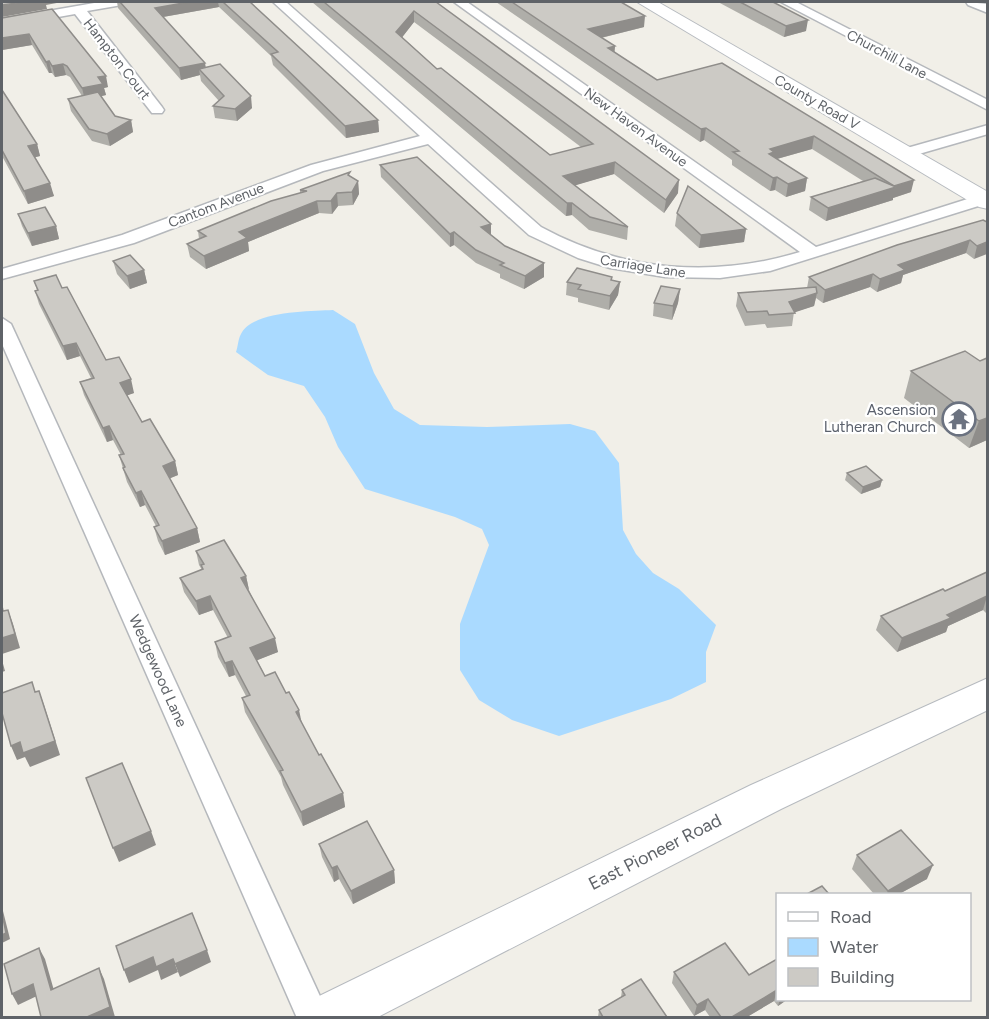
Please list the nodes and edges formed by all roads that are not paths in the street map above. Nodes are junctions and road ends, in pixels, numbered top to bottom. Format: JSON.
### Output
{"nodes":[{"id":1,"x":118,"y":2,"type":"edge"},
{"id":2,"x":279,"y":2,"type":"edge"},
{"id":3,"x":460,"y":2,"type":"edge"},
{"id":4,"x":646,"y":2,"type":"edge"},
{"id":5,"x":787,"y":2,"type":"edge"},
{"id":6,"x":972,"y":2,"type":"edge"},
{"id":7,"x":78,"y":9,"type":"junction"},
{"id":8,"x":987,"y":9,"type":"edge"},
{"id":9,"x":2,"y":22,"type":"edge"},
{"id":10,"x":987,"y":106,"type":"edge"},
{"id":11,"x":157,"y":110,"type":"dead end"},
{"id":12,"x":987,"y":129,"type":"edge"},
{"id":13,"x":432,"y":138,"type":"junction"},
{"id":14,"x":905,"y":153,"type":"junction"},
{"id":15,"x":985,"y":201,"type":"edge"},
{"id":16,"x":813,"y":253,"type":"junction"},
{"id":17,"x":2,"y":274,"type":"edge"},
{"id":18,"x":2,"y":324,"type":"edge"},
{"id":19,"x":987,"y":693,"type":"edge"},
{"id":20,"x":314,"y":1017,"type":"edge"},
{"id":21,"x":326,"y":1017,"type":"edge"}],
"edges":[{"from":1,"to":7,"type":"street"},
{"from":2,"to":13,"type":"street","name":"Carriage Lane"},
{"from":3,"to":16,"type":"street","name":"New Haven Avenue"},
{"from":4,"to":14,"type":"main road","name":"County Road V"},
{"from":5,"to":10,"type":"street","name":"Churchill Lane"},
{"from":6,"to":8,"type":"street"},
{"from":7,"to":9,"type":"street"},
{"from":7,"to":11,"type":"street","name":"Hampton Court"},
{"from":12,"to":14,"type":"street"},
{"from":13,"to":16,"type":"street","name":"Carriage Lane"},
{"from":13,"to":17,"type":"street","name":"Cantom Avenue"},
{"from":14,"to":15,"type":"main road","name":"County Road V"},
{"from":15,"to":16,"type":"street","name":"Carriage Lane"},
{"from":18,"to":20,"type":"street","name":"Wedgewood Lane"},
{"from":19,"to":21,"type":"main road","name":"East Pioneer Road"}]}
